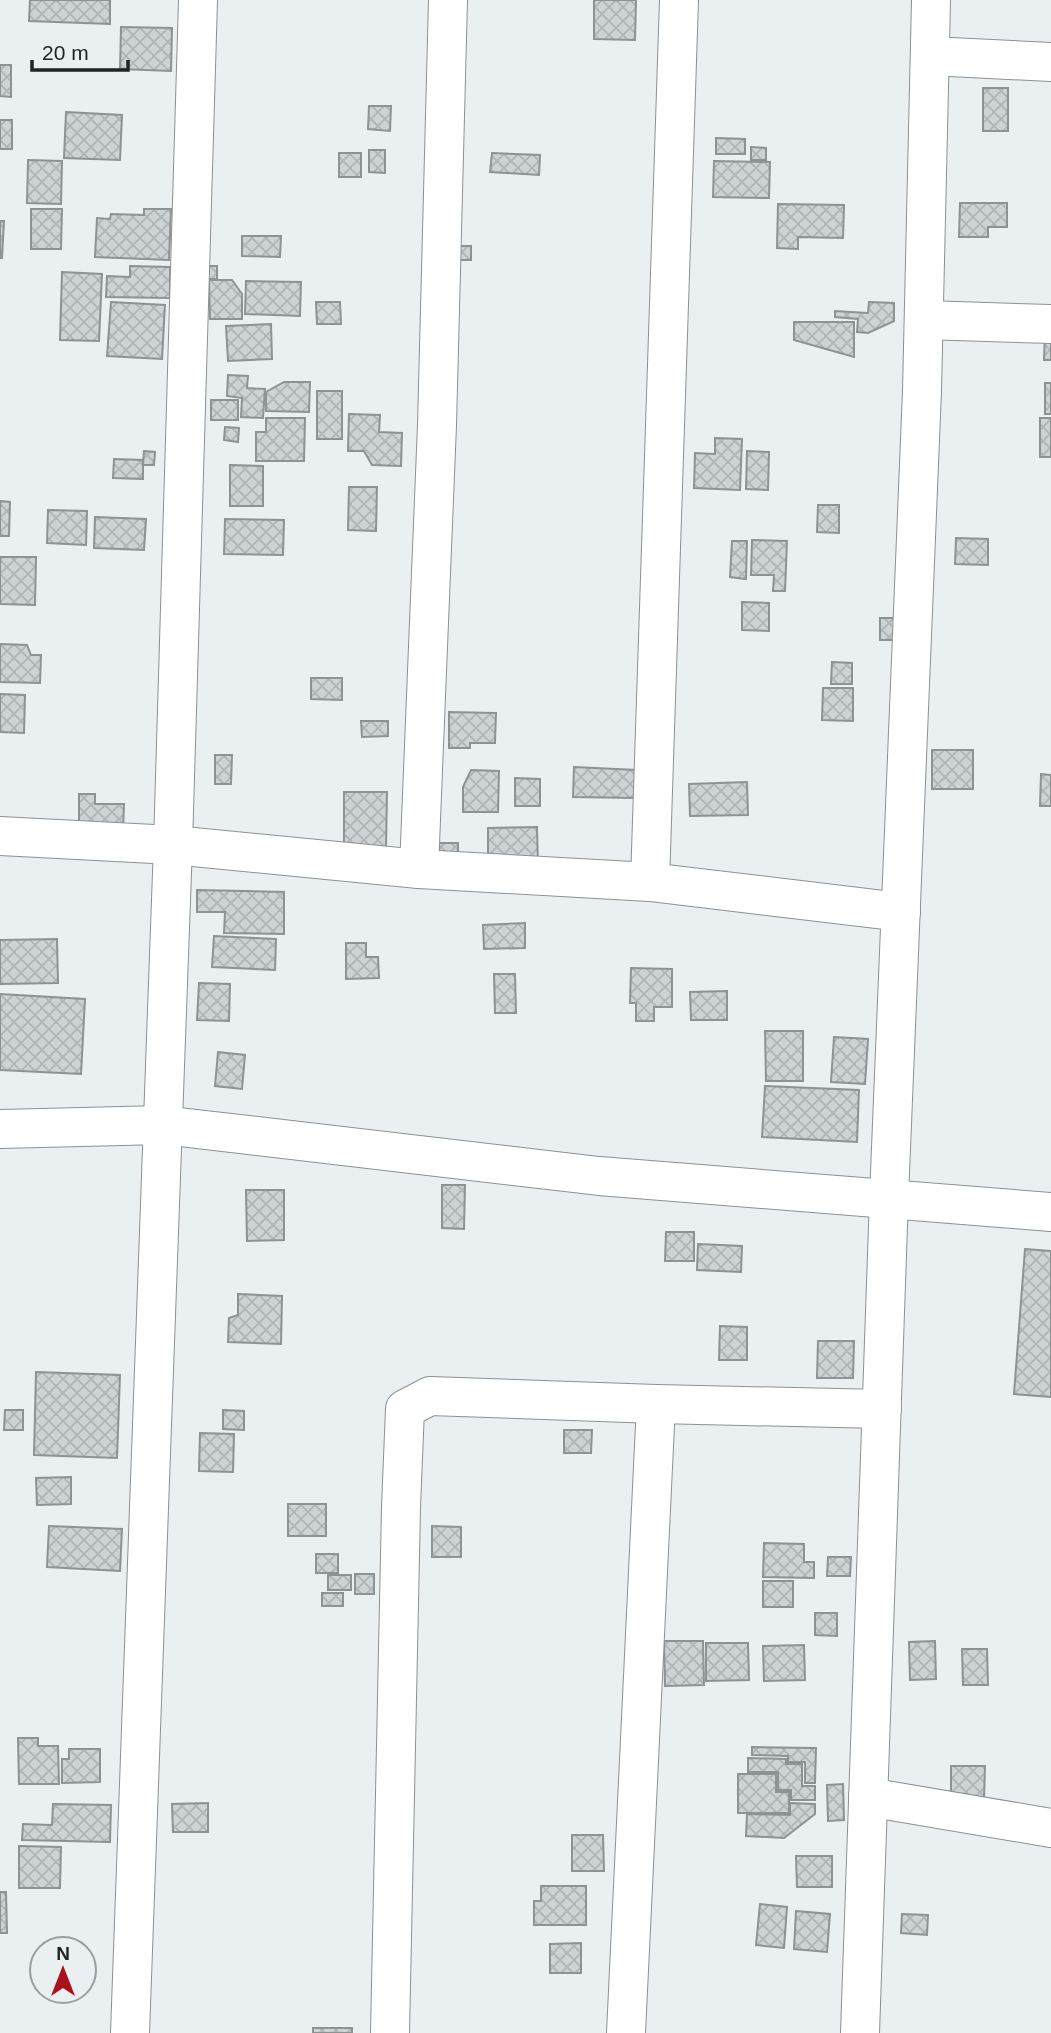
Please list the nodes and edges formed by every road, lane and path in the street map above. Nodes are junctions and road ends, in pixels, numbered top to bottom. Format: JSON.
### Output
{"nodes":[{"id":1,"x":198,"y":0,"type":"edge"},
{"id":2,"x":448,"y":0,"type":"edge"},
{"id":3,"x":679,"y":0,"type":"edge"},
{"id":4,"x":931,"y":0,"type":"edge"},
{"id":5,"x":930,"y":56,"type":"junction"},
{"id":6,"x":1051,"y":62,"type":"edge"},
{"id":7,"x":924,"y":320,"type":"junction"},
{"id":8,"x":1051,"y":324,"type":"edge"},
{"id":9,"x":0,"y":836,"type":"edge"},
{"id":10,"x":173,"y":845,"type":"junction"},
{"id":11,"x":419,"y":869,"type":"junction"},
{"id":12,"x":650,"y":882,"type":"junction"},
{"id":13,"x":901,"y":912,"type":"junction"},
{"id":14,"x":162,"y":1125,"type":"junction"},
{"id":15,"x":0,"y":1129,"type":"edge"},
{"id":16,"x":889,"y":1197,"type":"junction"},
{"id":17,"x":1051,"y":1212,"type":"edge"},
{"id":18,"x":656,"y":1404,"type":"junction"},
{"id":19,"x":882,"y":1409,"type":"junction"},
{"id":20,"x":868,"y":1797,"type":"junction"},
{"id":21,"x":1051,"y":1829,"type":"edge"},
{"id":22,"x":130,"y":2033,"type":"edge"},
{"id":23,"x":390,"y":2033,"type":"edge"},
{"id":24,"x":626,"y":2033,"type":"edge"},
{"id":25,"x":860,"y":2033,"type":"edge"}],
"edges":[{"from":1,"to":10,"type":"street"},
{"from":2,"to":11,"type":"street"},
{"from":3,"to":12,"type":"street"},
{"from":4,"to":5,"type":"street"},
{"from":5,"to":6,"type":"street"},
{"from":5,"to":7,"type":"street"},
{"from":7,"to":8,"type":"street"},
{"from":7,"to":13,"type":"street"},
{"from":9,"to":10,"type":"street"},
{"from":10,"to":11,"type":"street"},
{"from":10,"to":14,"type":"street"},
{"from":11,"to":12,"type":"street"},
{"from":12,"to":13,"type":"street"},
{"from":13,"to":16,"type":"street"},
{"from":14,"to":15,"type":"street"},
{"from":14,"to":16,"type":"street"},
{"from":14,"to":22,"type":"street"},
{"from":16,"to":17,"type":"street"},
{"from":16,"to":19,"type":"street"},
{"from":18,"to":19,"type":"street"},
{"from":18,"to":23,"type":"street"},
{"from":18,"to":24,"type":"street"},
{"from":19,"to":20,"type":"street"},
{"from":20,"to":21,"type":"street"},
{"from":20,"to":25,"type":"street"}]}
